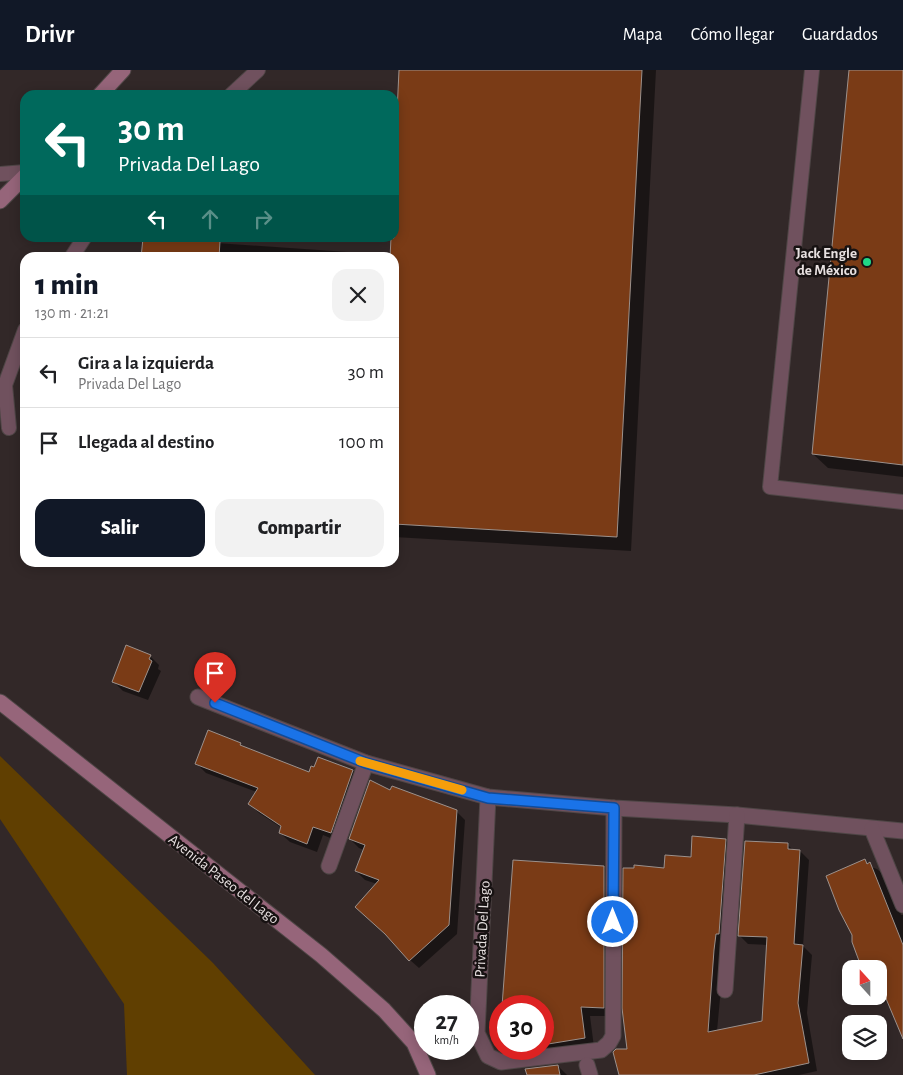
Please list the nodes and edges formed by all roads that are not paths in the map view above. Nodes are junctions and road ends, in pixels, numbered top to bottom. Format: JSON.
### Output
{"nodes":[{"id":1,"x":123,"y":70,"type":"edge"},
{"id":2,"x":258,"y":70,"type":"edge"},
{"id":3,"x":812,"y":70,"type":"edge"},
{"id":4,"x":105,"y":90,"type":"edge"},
{"id":5,"x":236,"y":90,"type":"edge"},
{"id":6,"x":20,"y":172,"type":"edge"},
{"id":7,"x":0,"y":174,"type":"edge"},
{"id":8,"x":20,"y":181,"type":"edge"},
{"id":9,"x":0,"y":201,"type":"edge"},
{"id":10,"x":20,"y":344,"type":"edge"},
{"id":11,"x":9,"y":428,"type":"dead end"},
{"id":12,"x":903,"y":502,"type":"edge"},
{"id":13,"x":198,"y":696,"type":"dead end"},
{"id":14,"x":0,"y":702,"type":"edge"},
{"id":15,"x":366,"y":763,"type":"junction"},
{"id":16,"x":488,"y":798,"type":"junction"},
{"id":17,"x":614,"y":808,"type":"junction"},
{"id":18,"x":738,"y":815,"type":"junction"},
{"id":19,"x":872,"y":829,"type":"junction"},
{"id":20,"x":903,"y":831,"type":"edge"},
{"id":21,"x":329,"y":866,"type":"dead end"},
{"id":22,"x":903,"y":905,"type":"edge"},
{"id":23,"x":725,"y":990,"type":"dead end"},
{"id":24,"x":428,"y":1075,"type":"edge"}],
"edges":[{"from":1,"to":4,"type":"main road"},
{"from":2,"to":5,"type":"lane"},
{"from":3,"to":12,"type":"lane"},
{"from":6,"to":7,"type":"lane"},
{"from":8,"to":9,"type":"main road"},
{"from":10,"to":11,"type":"lane"},
{"from":13,"to":15,"type":"street"},
{"from":14,"to":24,"type":"main road","name":"Avenida Paseo del Lago"},
{"from":15,"to":16,"type":"street"},
{"from":15,"to":21,"type":"street"},
{"from":16,"to":17,"type":"street"},
{"from":16,"to":17,"type":"street","name":"Privada Del Lago"},
{"from":17,"to":18,"type":"street"},
{"from":18,"to":19,"type":"street"},
{"from":18,"to":23,"type":"street"},
{"from":19,"to":20,"type":"street"},
{"from":19,"to":22,"type":"street"}]}
